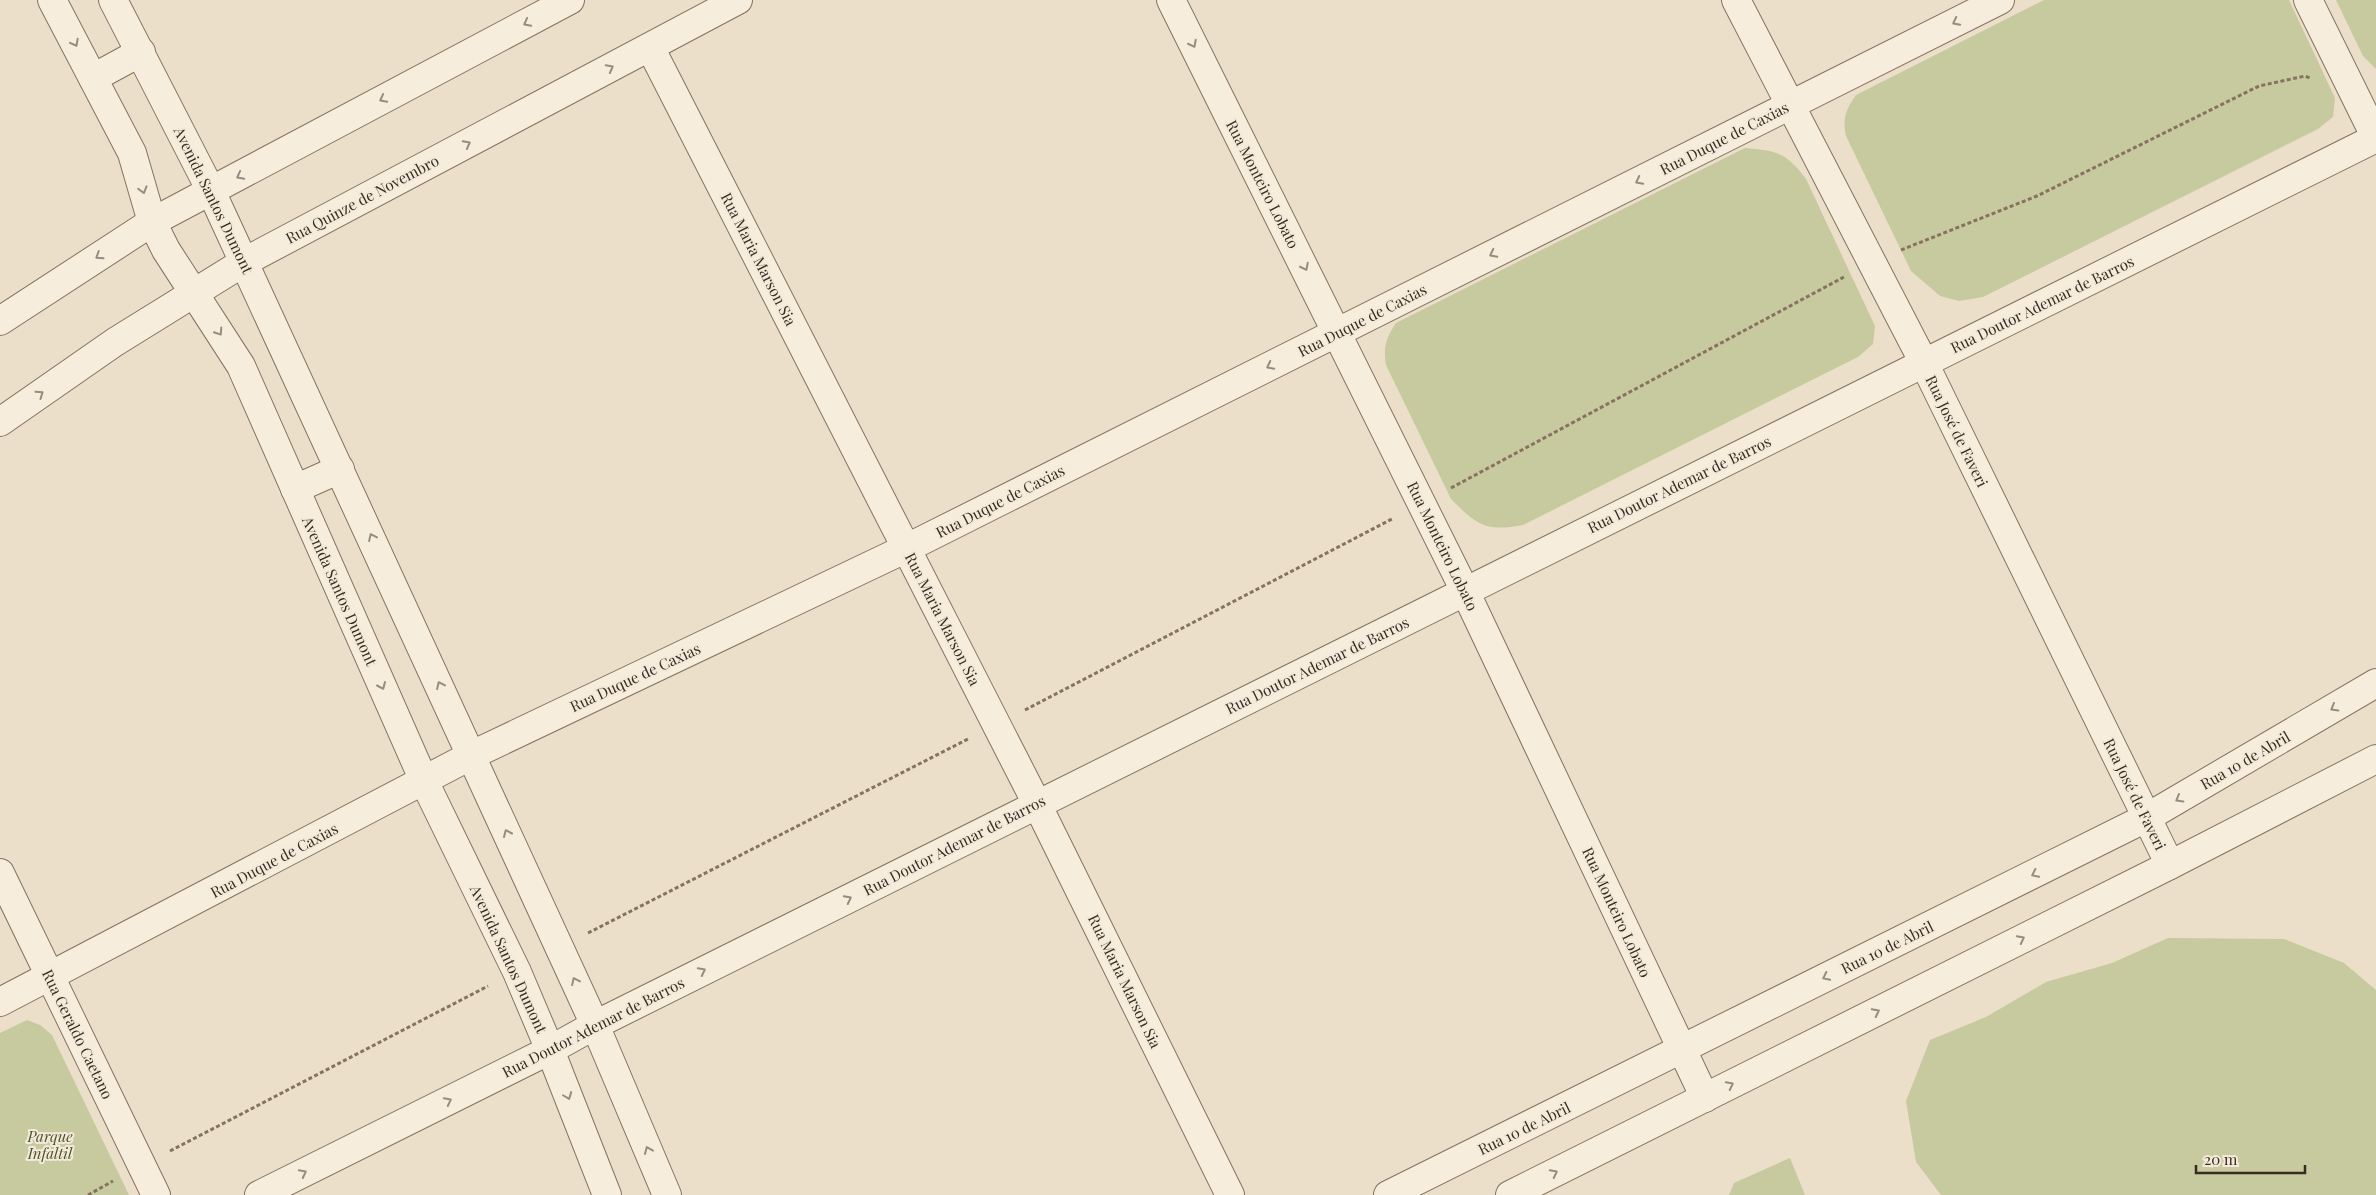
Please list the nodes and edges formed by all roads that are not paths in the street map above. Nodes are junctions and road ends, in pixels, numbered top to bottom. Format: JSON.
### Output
{"nodes":[{"id":1,"x":52,"y":0,"type":"edge"},
{"id":2,"x":113,"y":0,"type":"edge"},
{"id":3,"x":570,"y":0,"type":"edge"},
{"id":4,"x":738,"y":0,"type":"edge"},
{"id":5,"x":1171,"y":0,"type":"edge"},
{"id":6,"x":1736,"y":0,"type":"edge"},
{"id":7,"x":2000,"y":0,"type":"edge"},
{"id":8,"x":2308,"y":0,"type":"edge"},
{"id":9,"x":650,"y":47,"type":"junction"},
{"id":10,"x":141,"y":52,"type":"junction"},
{"id":11,"x":93,"y":78,"type":"junction"},
{"id":12,"x":1790,"y":105,"type":"junction"},
{"id":13,"x":2376,"y":138,"type":"edge"},
{"id":14,"x":211,"y":191,"type":"junction"},
{"id":15,"x":152,"y":222,"type":"junction"},
{"id":16,"x":244,"y":262,"type":"junction"},
{"id":17,"x":193,"y":294,"type":"junction"},
{"id":18,"x":0,"y":321,"type":"edge"},
{"id":19,"x":1337,"y":332,"type":"junction"},
{"id":20,"x":1924,"y":363,"type":"junction"},
{"id":21,"x":0,"y":422,"type":"edge"},
{"id":22,"x":340,"y":469,"type":"junction"},
{"id":23,"x":295,"y":490,"type":"junction"},
{"id":24,"x":907,"y":548,"type":"junction"},
{"id":25,"x":1465,"y":591,"type":"junction"},
{"id":26,"x":2376,"y":683,"type":"edge"},
{"id":27,"x":472,"y":755,"type":"junction"},
{"id":28,"x":2376,"y":759,"type":"edge"},
{"id":29,"x":424,"y":781,"type":"junction"},
{"id":30,"x":1037,"y":804,"type":"junction"},
{"id":31,"x":2146,"y":818,"type":"junction"},
{"id":32,"x":2170,"y":865,"type":"junction"},
{"id":33,"x":0,"y":872,"type":"edge"},
{"id":34,"x":50,"y":977,"type":"junction"},
{"id":35,"x":0,"y":1002,"type":"edge"},
{"id":36,"x":595,"y":1025,"type":"junction"},
{"id":37,"x":1682,"y":1049,"type":"junction"},
{"id":38,"x":550,"y":1050,"type":"junction"},
{"id":39,"x":1705,"y":1098,"type":"junction"},
{"id":40,"x":156,"y":1195,"type":"edge"},
{"id":41,"x":259,"y":1195,"type":"edge"},
{"id":42,"x":607,"y":1195,"type":"edge"},
{"id":43,"x":667,"y":1195,"type":"edge"},
{"id":44,"x":1230,"y":1195,"type":"edge"},
{"id":45,"x":1388,"y":1195,"type":"edge"},
{"id":46,"x":1510,"y":1195,"type":"edge"}],
"edges":[{"from":1,"to":11,"type":"street","name":"Avenida Santos Dumont","one_way":true},
{"from":2,"to":10,"type":"street","name":"Avenida Santos Dumont"},
{"from":3,"to":14,"type":"street","one_way":true},
{"from":4,"to":9,"type":"street","name":"Rua Quinze de Novembro"},
{"from":5,"to":19,"type":"street","name":"Rua Monteiro Lobato","one_way":true},
{"from":6,"to":12,"type":"street","name":"Rua José de Faveri"},
{"from":7,"to":12,"type":"street","name":"Rua Duque de Caxias","one_way":true},
{"from":8,"to":13,"type":"street"},
{"from":16,"to":9,"type":"street","name":"Rua Quinze de Novembro","one_way":true},
{"from":9,"to":24,"type":"street","name":"Rua Maria Marson Sia"},
{"from":10,"to":11,"type":"street"},
{"from":10,"to":14,"type":"street","name":"Avenida Santos Dumont"},
{"from":11,"to":15,"type":"street","name":"Avenida Santos Dumont","one_way":true},
{"from":12,"to":19,"type":"street","name":"Rua Duque de Caxias","one_way":true},
{"from":12,"to":20,"type":"street","name":"Rua José de Faveri"},
{"from":13,"to":20,"type":"street","name":"Rua Doutor Ademar de Barros"},
{"from":14,"to":15,"type":"street"},
{"from":14,"to":16,"type":"street","name":"Avenida Santos Dumont"},
{"from":15,"to":17,"type":"street","name":"Avenida Santos Dumont"},
{"from":15,"to":18,"type":"street","one_way":true},
{"from":16,"to":17,"type":"street","name":"Rua Quinze de Novembro"},
{"from":16,"to":22,"type":"street","name":"Avenida Santos Dumont"},
{"from":21,"to":17,"type":"street","name":"Rua Quinze de Novembro","one_way":true},
{"from":17,"to":23,"type":"street","name":"Avenida Santos Dumont","one_way":true},
{"from":19,"to":24,"type":"street","name":"Rua Duque de Caxias","one_way":true},
{"from":19,"to":25,"type":"street","name":"Rua Monteiro Lobato"},
{"from":20,"to":25,"type":"street","name":"Rua Doutor Ademar de Barros"},
{"from":20,"to":31,"type":"street","name":"Rua José de Faveri"},
{"from":22,"to":23,"type":"street"},
{"from":27,"to":22,"type":"street","name":"Avenida Santos Dumont","one_way":true},
{"from":23,"to":29,"type":"street","name":"Avenida Santos Dumont","one_way":true},
{"from":24,"to":27,"type":"street","name":"Rua Duque de Caxias"},
{"from":24,"to":30,"type":"street","name":"Rua Maria Marson Sia"},
{"from":25,"to":30,"type":"street","name":"Rua Doutor Ademar de Barros"},
{"from":25,"to":37,"type":"street","name":"Rua Monteiro Lobato"},
{"from":26,"to":31,"type":"street","name":"Rua 10 de Abril","one_way":true},
{"from":27,"to":29,"type":"street","name":"Rua Duque de Caxias"},
{"from":36,"to":27,"type":"street","name":"Avenida Santos Dumont","one_way":true},
{"from":28,"to":32,"type":"street"},
{"from":29,"to":34,"type":"street","name":"Rua Duque de Caxias"},
{"from":29,"to":38,"type":"street","name":"Avenida Santos Dumont"},
{"from":36,"to":30,"type":"street","name":"Rua Doutor Ademar de Barros","one_way":true},
{"from":30,"to":44,"type":"street","name":"Rua Maria Marson Sia"},
{"from":31,"to":32,"type":"street","name":"Rua José de Faveri"},
{"from":31,"to":37,"type":"street","name":"Rua 10 de Abril","one_way":true},
{"from":39,"to":32,"type":"street","one_way":true},
{"from":33,"to":34,"type":"street","name":"Rua Geraldo Caetano"},
{"from":34,"to":35,"type":"street","name":"Rua Duque de Caxias"},
{"from":34,"to":40,"type":"street","name":"Rua Geraldo Caetano"},
{"from":36,"to":38,"type":"street","name":"Rua Doutor Ademar de Barros"},
{"from":43,"to":36,"type":"street","name":"Avenida Santos Dumont","one_way":true},
{"from":37,"to":39,"type":"street","name":"Rua Monteiro Lobato"},
{"from":37,"to":45,"type":"street","name":"Rua 10 de Abril"},
{"from":41,"to":38,"type":"street","name":"Rua Doutor Ademar de Barros","one_way":true},
{"from":38,"to":42,"type":"street","name":"Avenida Santos Dumont","one_way":true},
{"from":46,"to":39,"type":"street","one_way":true}]}
